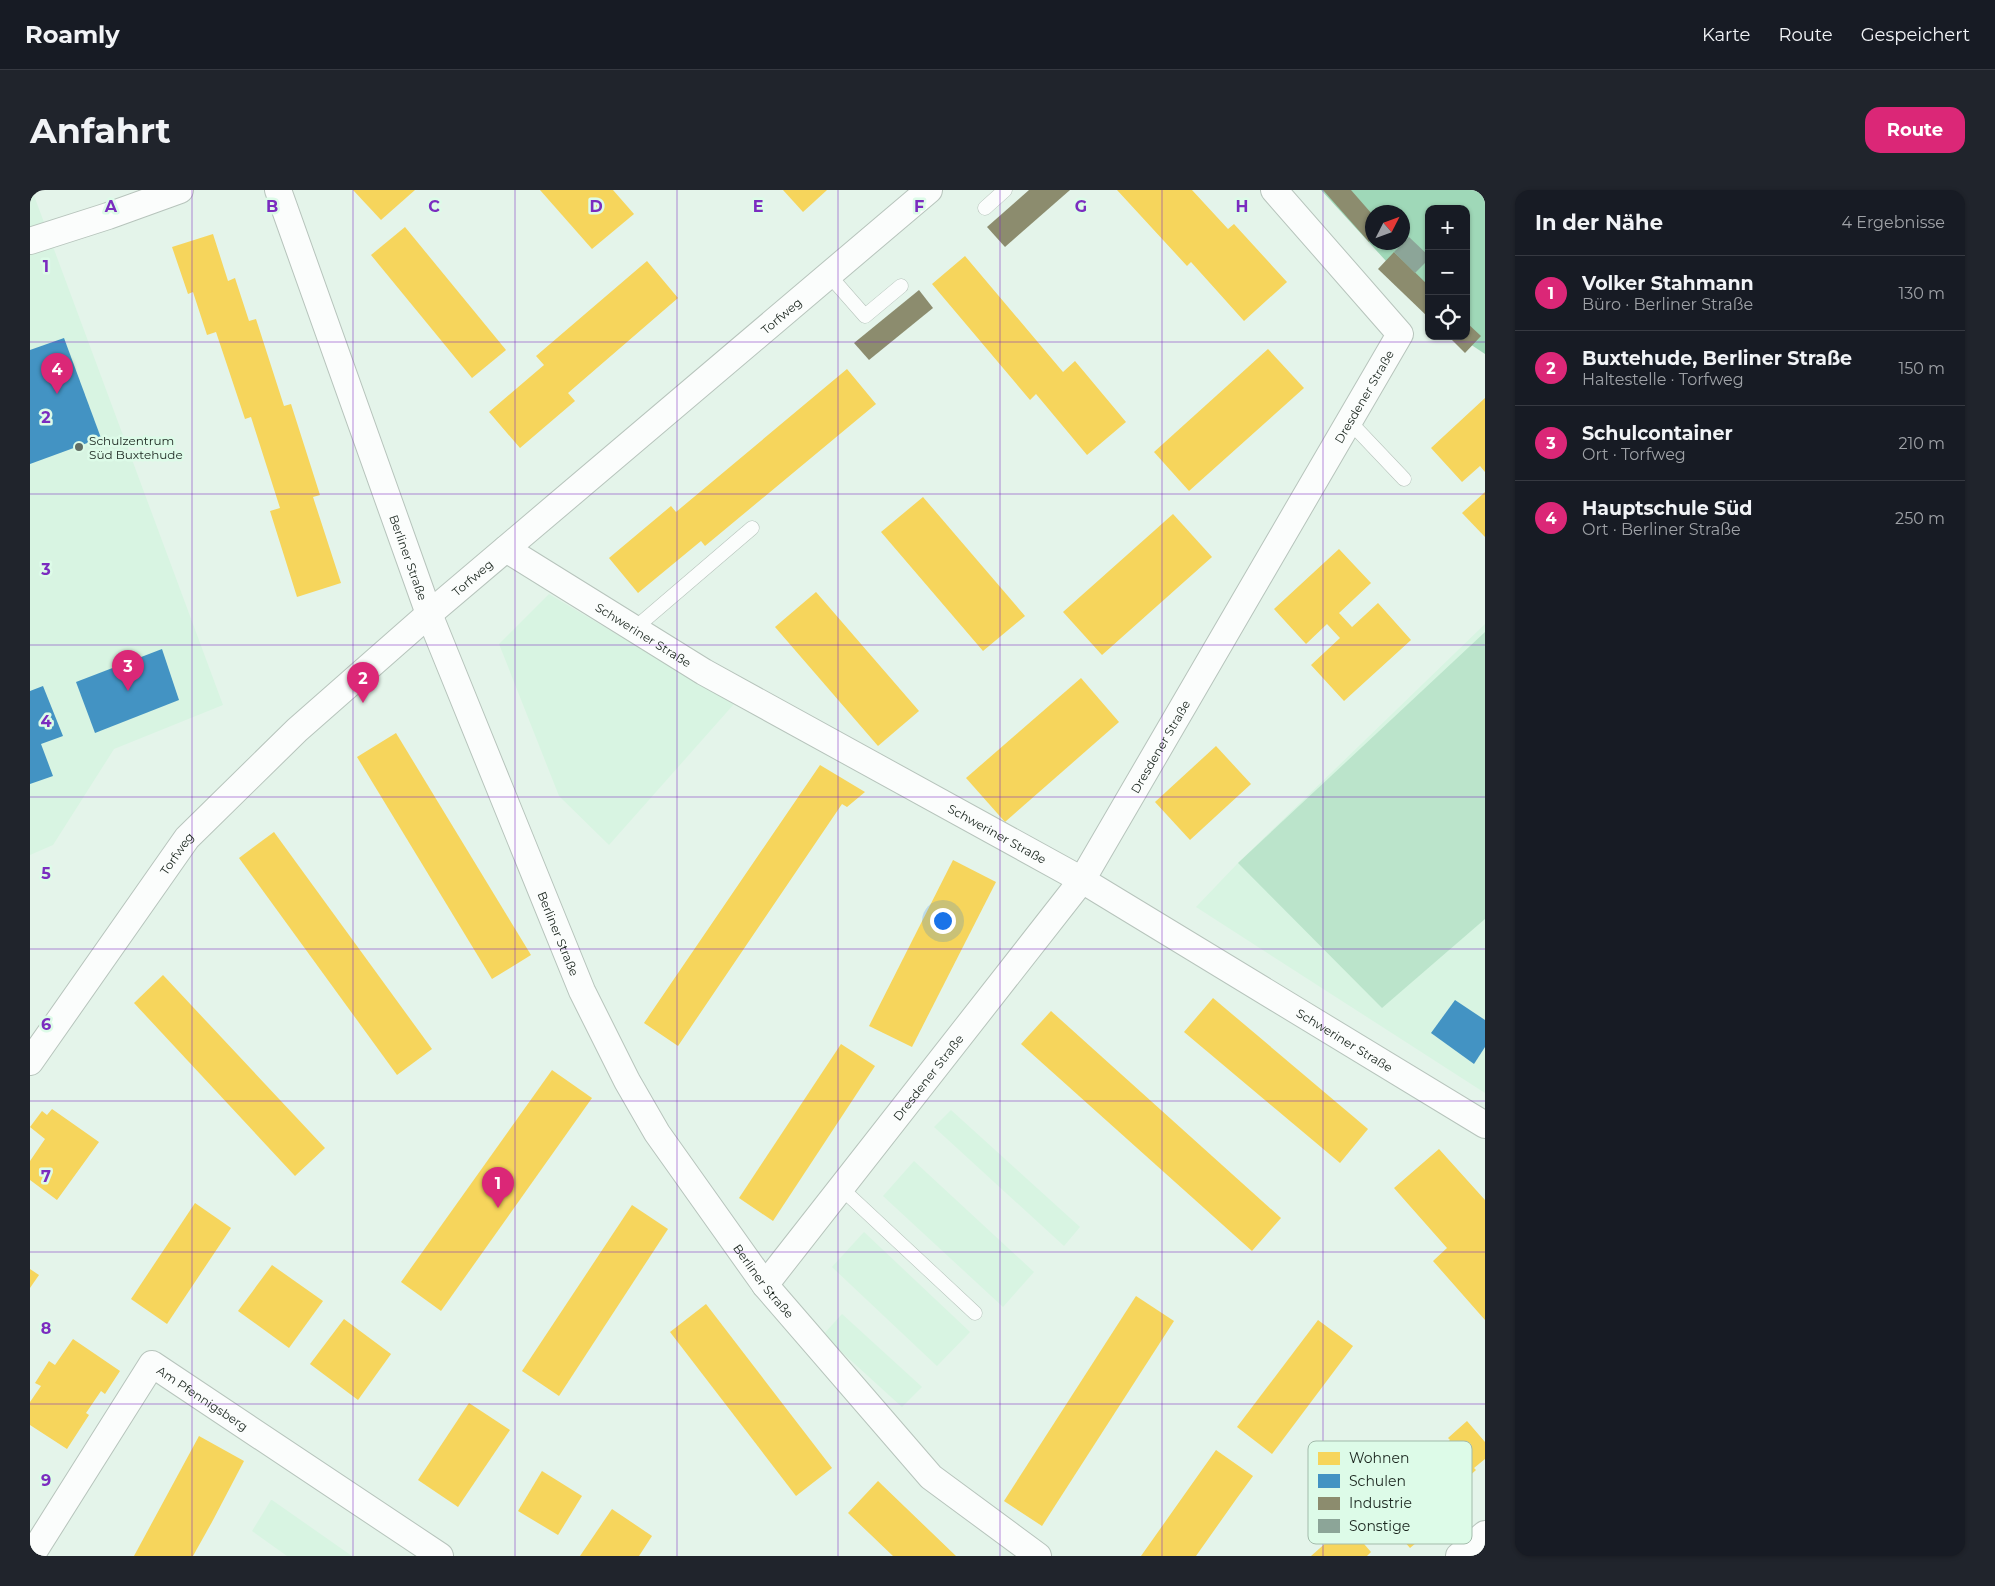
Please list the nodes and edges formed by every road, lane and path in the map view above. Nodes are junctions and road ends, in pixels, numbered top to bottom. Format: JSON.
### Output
{"nodes":[{"id":1,"x":180,"y":190,"type":"edge"},
{"id":2,"x":278,"y":190,"type":"edge"},
{"id":3,"x":929,"y":190,"type":"edge"},
{"id":4,"x":1005,"y":190,"type":"edge"},
{"id":5,"x":1274,"y":190,"type":"edge"},
{"id":6,"x":985,"y":208,"type":"dead end"},
{"id":7,"x":33,"y":234,"type":"edge"},
{"id":8,"x":829,"y":275,"type":"junction"},
{"id":9,"x":901,"y":286,"type":"dead end"},
{"id":10,"x":1349,"y":421,"type":"junction"},
{"id":11,"x":1404,"y":480,"type":"dead end"},
{"id":12,"x":752,"y":528,"type":"dead end"},
{"id":13,"x":506,"y":549,"type":"junction"},
{"id":14,"x":429,"y":614,"type":"junction"},
{"id":15,"x":634,"y":629,"type":"junction"},
{"id":16,"x":1082,"y":880,"type":"junction"},
{"id":17,"x":30,"y":1062,"type":"edge"},
{"id":18,"x":1485,"y":1125,"type":"edge"},
{"id":19,"x":841,"y":1188,"type":"junction"},
{"id":20,"x":765,"y":1285,"type":"junction"},
{"id":21,"x":975,"y":1313,"type":"dead end"},
{"id":22,"x":1485,"y":1534,"type":"edge"},
{"id":23,"x":31,"y":1556,"type":"edge"},
{"id":24,"x":440,"y":1556,"type":"edge"},
{"id":25,"x":1038,"y":1556,"type":"edge"},
{"id":26,"x":1459,"y":1556,"type":"edge"}],
"edges":[{"from":1,"to":7,"type":"street"},
{"from":2,"to":14,"type":"street","name":"Berliner Straße"},
{"from":3,"to":8,"type":"street","name":"Torfweg"},
{"from":4,"to":6,"type":"lane"},
{"from":5,"to":10,"type":"street","name":"Dresdener Straße"},
{"from":8,"to":9,"type":"lane"},
{"from":8,"to":13,"type":"street","name":"Torfweg"},
{"from":10,"to":11,"type":"lane"},
{"from":10,"to":16,"type":"street","name":"Dresdener Straße"},
{"from":12,"to":15,"type":"lane"},
{"from":13,"to":14,"type":"street","name":"Torfweg"},
{"from":13,"to":15,"type":"street","name":"Schweriner Straße"},
{"from":14,"to":17,"type":"street","name":"Torfweg"},
{"from":14,"to":20,"type":"street","name":"Berliner Straße"},
{"from":15,"to":16,"type":"street","name":"Schweriner Straße"},
{"from":16,"to":18,"type":"street","name":"Schweriner Straße"},
{"from":16,"to":19,"type":"street","name":"Dresdener Straße"},
{"from":19,"to":20,"type":"street","name":"Dresdener Straße"},
{"from":19,"to":21,"type":"lane"},
{"from":20,"to":25,"type":"street","name":"Berliner Straße"},
{"from":22,"to":26,"type":"street"},
{"from":23,"to":24,"type":"street","name":"Am Pfennigsberg"}]}
